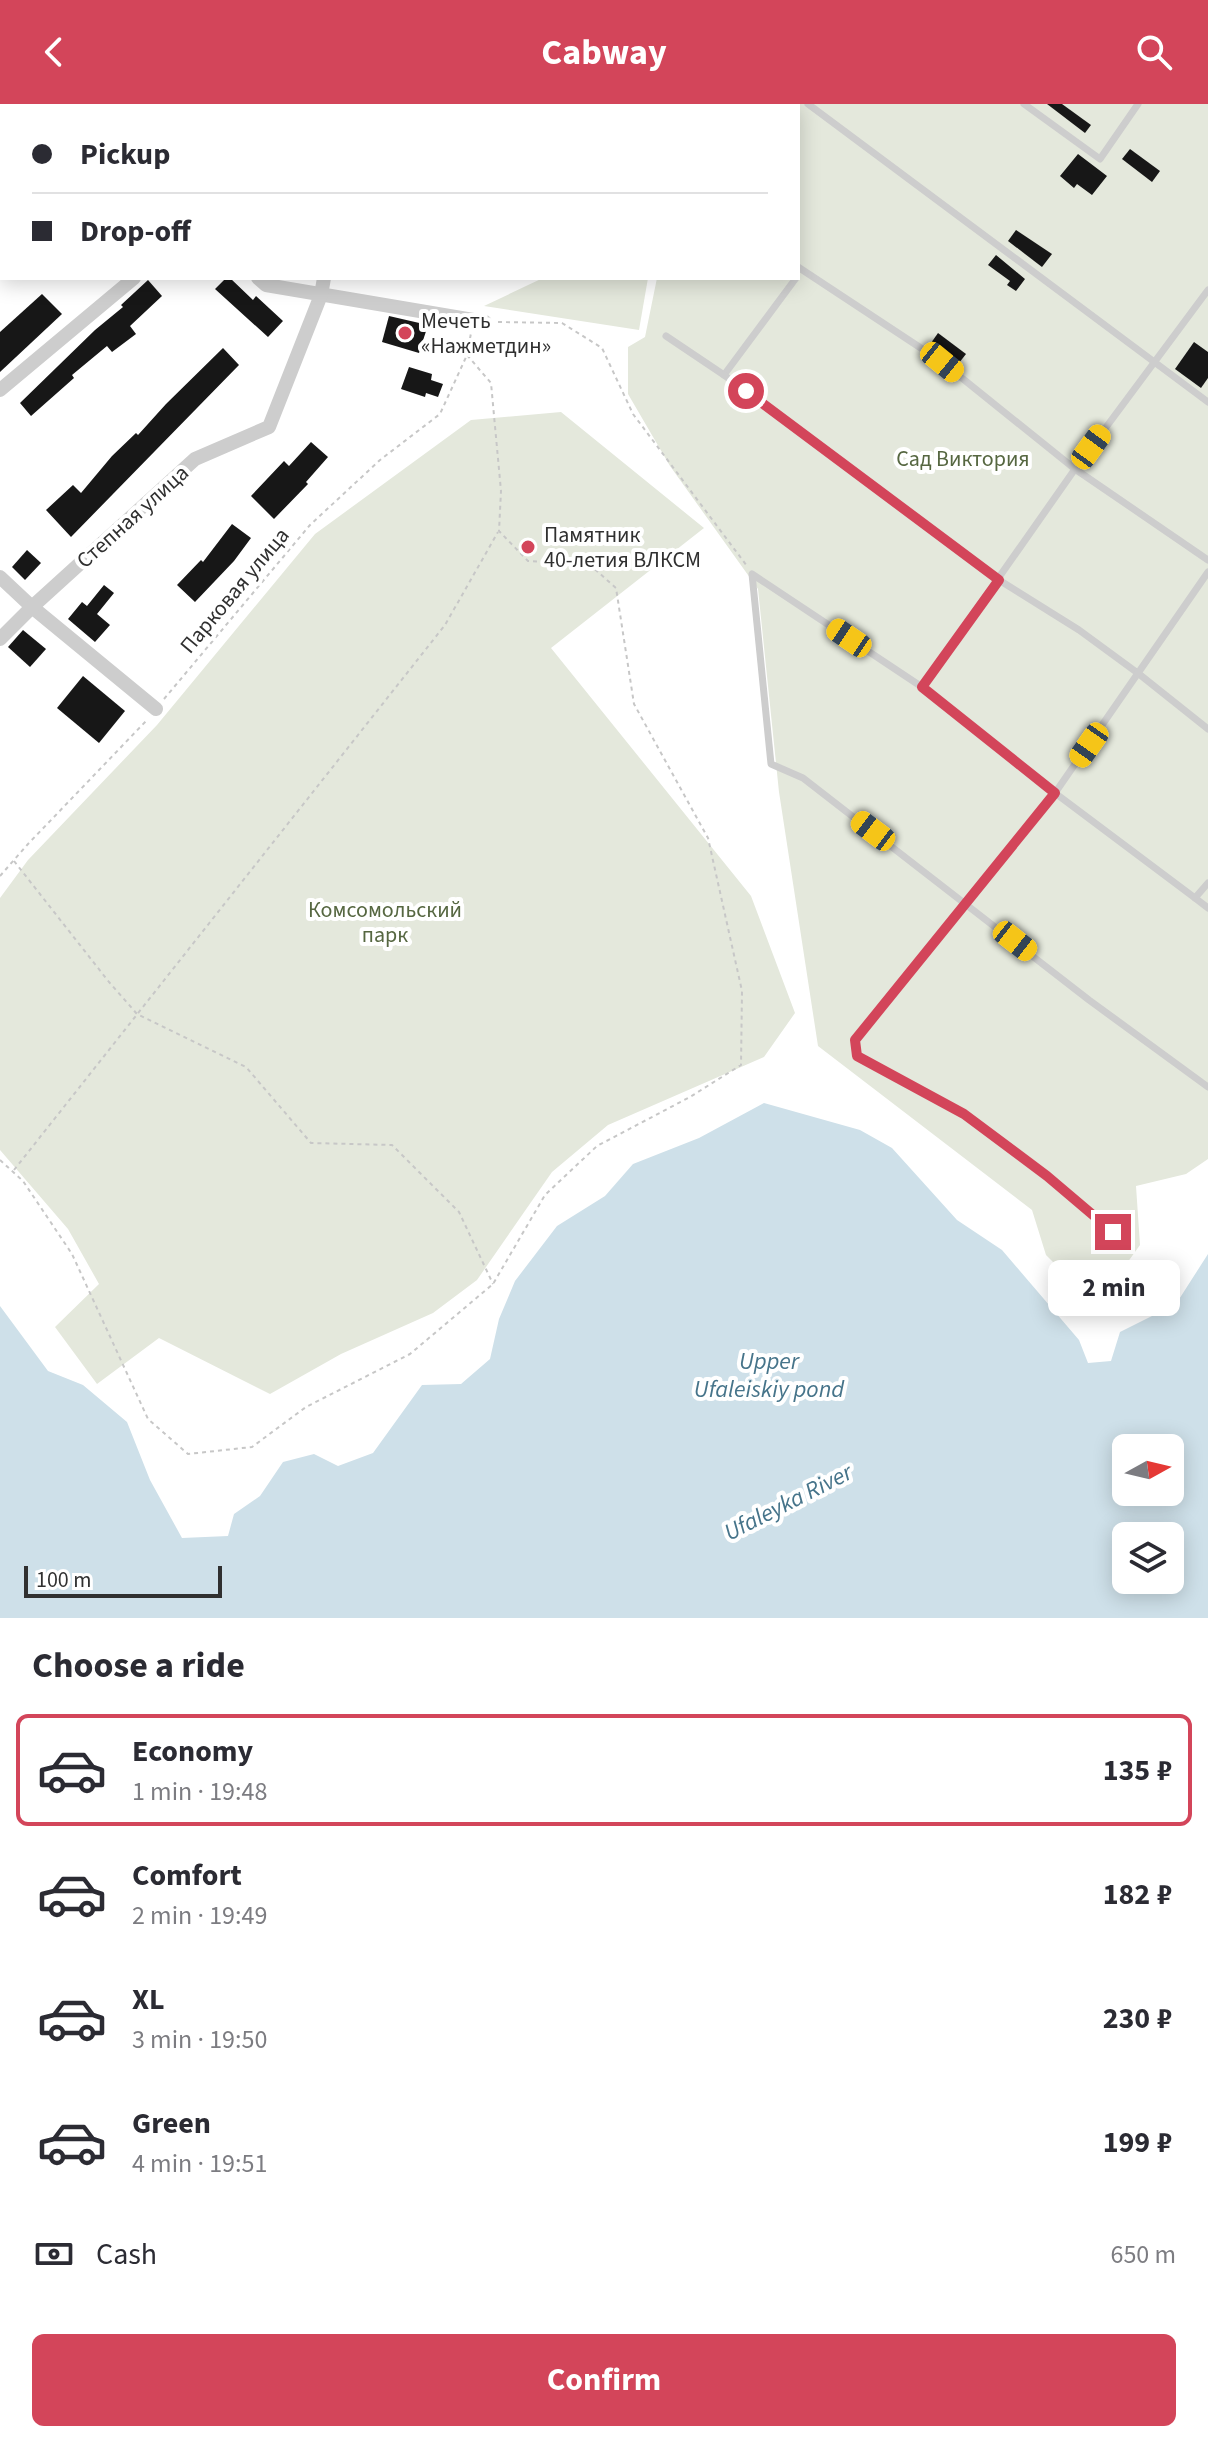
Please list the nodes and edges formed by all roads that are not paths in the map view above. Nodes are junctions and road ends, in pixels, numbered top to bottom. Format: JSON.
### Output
{"nodes":[{"id":1,"x":808,"y":104,"type":"edge"},
{"id":2,"x":1024,"y":104,"type":"edge"},
{"id":3,"x":1138,"y":104,"type":"edge"},
{"id":4,"x":800,"y":274,"type":"edge"},
{"id":5,"x":132,"y":280,"type":"edge"},
{"id":6,"x":260,"y":280,"type":"edge"},
{"id":7,"x":324,"y":280,"type":"edge"},
{"id":8,"x":794,"y":280,"type":"edge"},
{"id":9,"x":1208,"y":290,"type":"edge"},
{"id":10,"x":321,"y":295,"type":"junction"},
{"id":11,"x":480,"y":321,"type":"road end"},
{"id":12,"x":666,"y":336,"type":"dead end"},
{"id":13,"x":1154,"y":360,"type":"junction"},
{"id":14,"x":724,"y":375,"type":"junction"},
{"id":15,"x":0,"y":390,"type":"edge"},
{"id":16,"x":1208,"y":402,"type":"edge"},
{"id":17,"x":1075,"y":469,"type":"junction"},
{"id":18,"x":1208,"y":560,"type":"edge"},
{"id":19,"x":1208,"y":572,"type":"edge"},
{"id":20,"x":0,"y":577,"type":"edge"},
{"id":21,"x":999,"y":580,"type":"junction"},
{"id":22,"x":32,"y":607,"type":"junction"},
{"id":23,"x":0,"y":639,"type":"edge"},
{"id":24,"x":1139,"y":674,"type":"junction"},
{"id":25,"x":922,"y":687,"type":"junction"},
{"id":26,"x":156,"y":709,"type":"road end"},
{"id":27,"x":1208,"y":729,"type":"edge"},
{"id":28,"x":1055,"y":793,"type":"junction"},
{"id":29,"x":1208,"y":883,"type":"edge"},
{"id":30,"x":1195,"y":898,"type":"junction"},
{"id":31,"x":965,"y":901,"type":"junction"},
{"id":32,"x":1208,"y":908,"type":"edge"},
{"id":33,"x":1208,"y":1087,"type":"edge"},
{"id":34,"x":1113,"y":1232,"type":"dead end"}],
"edges":[{"from":1,"to":13,"type":"lane"},
{"from":2,"to":3,"type":"lane"},
{"from":4,"to":17,"type":"lane"},
{"from":5,"to":15,"type":"street"},
{"from":6,"to":10,"type":"street"},
{"from":7,"to":10,"type":"street","name":"Степная улица"},
{"from":8,"to":14,"type":"lane"},
{"from":9,"to":13,"type":"lane"},
{"from":10,"to":11,"type":"street"},
{"from":10,"to":22,"type":"street","name":"Степная улица"},
{"from":12,"to":14,"type":"lane"},
{"from":13,"to":16,"type":"lane"},
{"from":13,"to":17,"type":"lane"},
{"from":14,"to":21,"type":"lane"},
{"from":17,"to":18,"type":"lane"},
{"from":17,"to":21,"type":"lane"},
{"from":19,"to":24,"type":"lane"},
{"from":20,"to":22,"type":"street"},
{"from":21,"to":24,"type":"lane"},
{"from":21,"to":25,"type":"lane"},
{"from":22,"to":23,"type":"street","name":"Степная улица"},
{"from":22,"to":26,"type":"street"},
{"from":24,"to":27,"type":"lane"},
{"from":24,"to":28,"type":"lane"},
{"from":25,"to":28,"type":"lane"},
{"from":25,"to":31,"type":"lane"},
{"from":28,"to":30,"type":"lane"},
{"from":28,"to":31,"type":"lane"},
{"from":29,"to":30,"type":"lane"},
{"from":30,"to":32,"type":"lane"},
{"from":31,"to":33,"type":"lane"},
{"from":31,"to":34,"type":"lane"}]}
